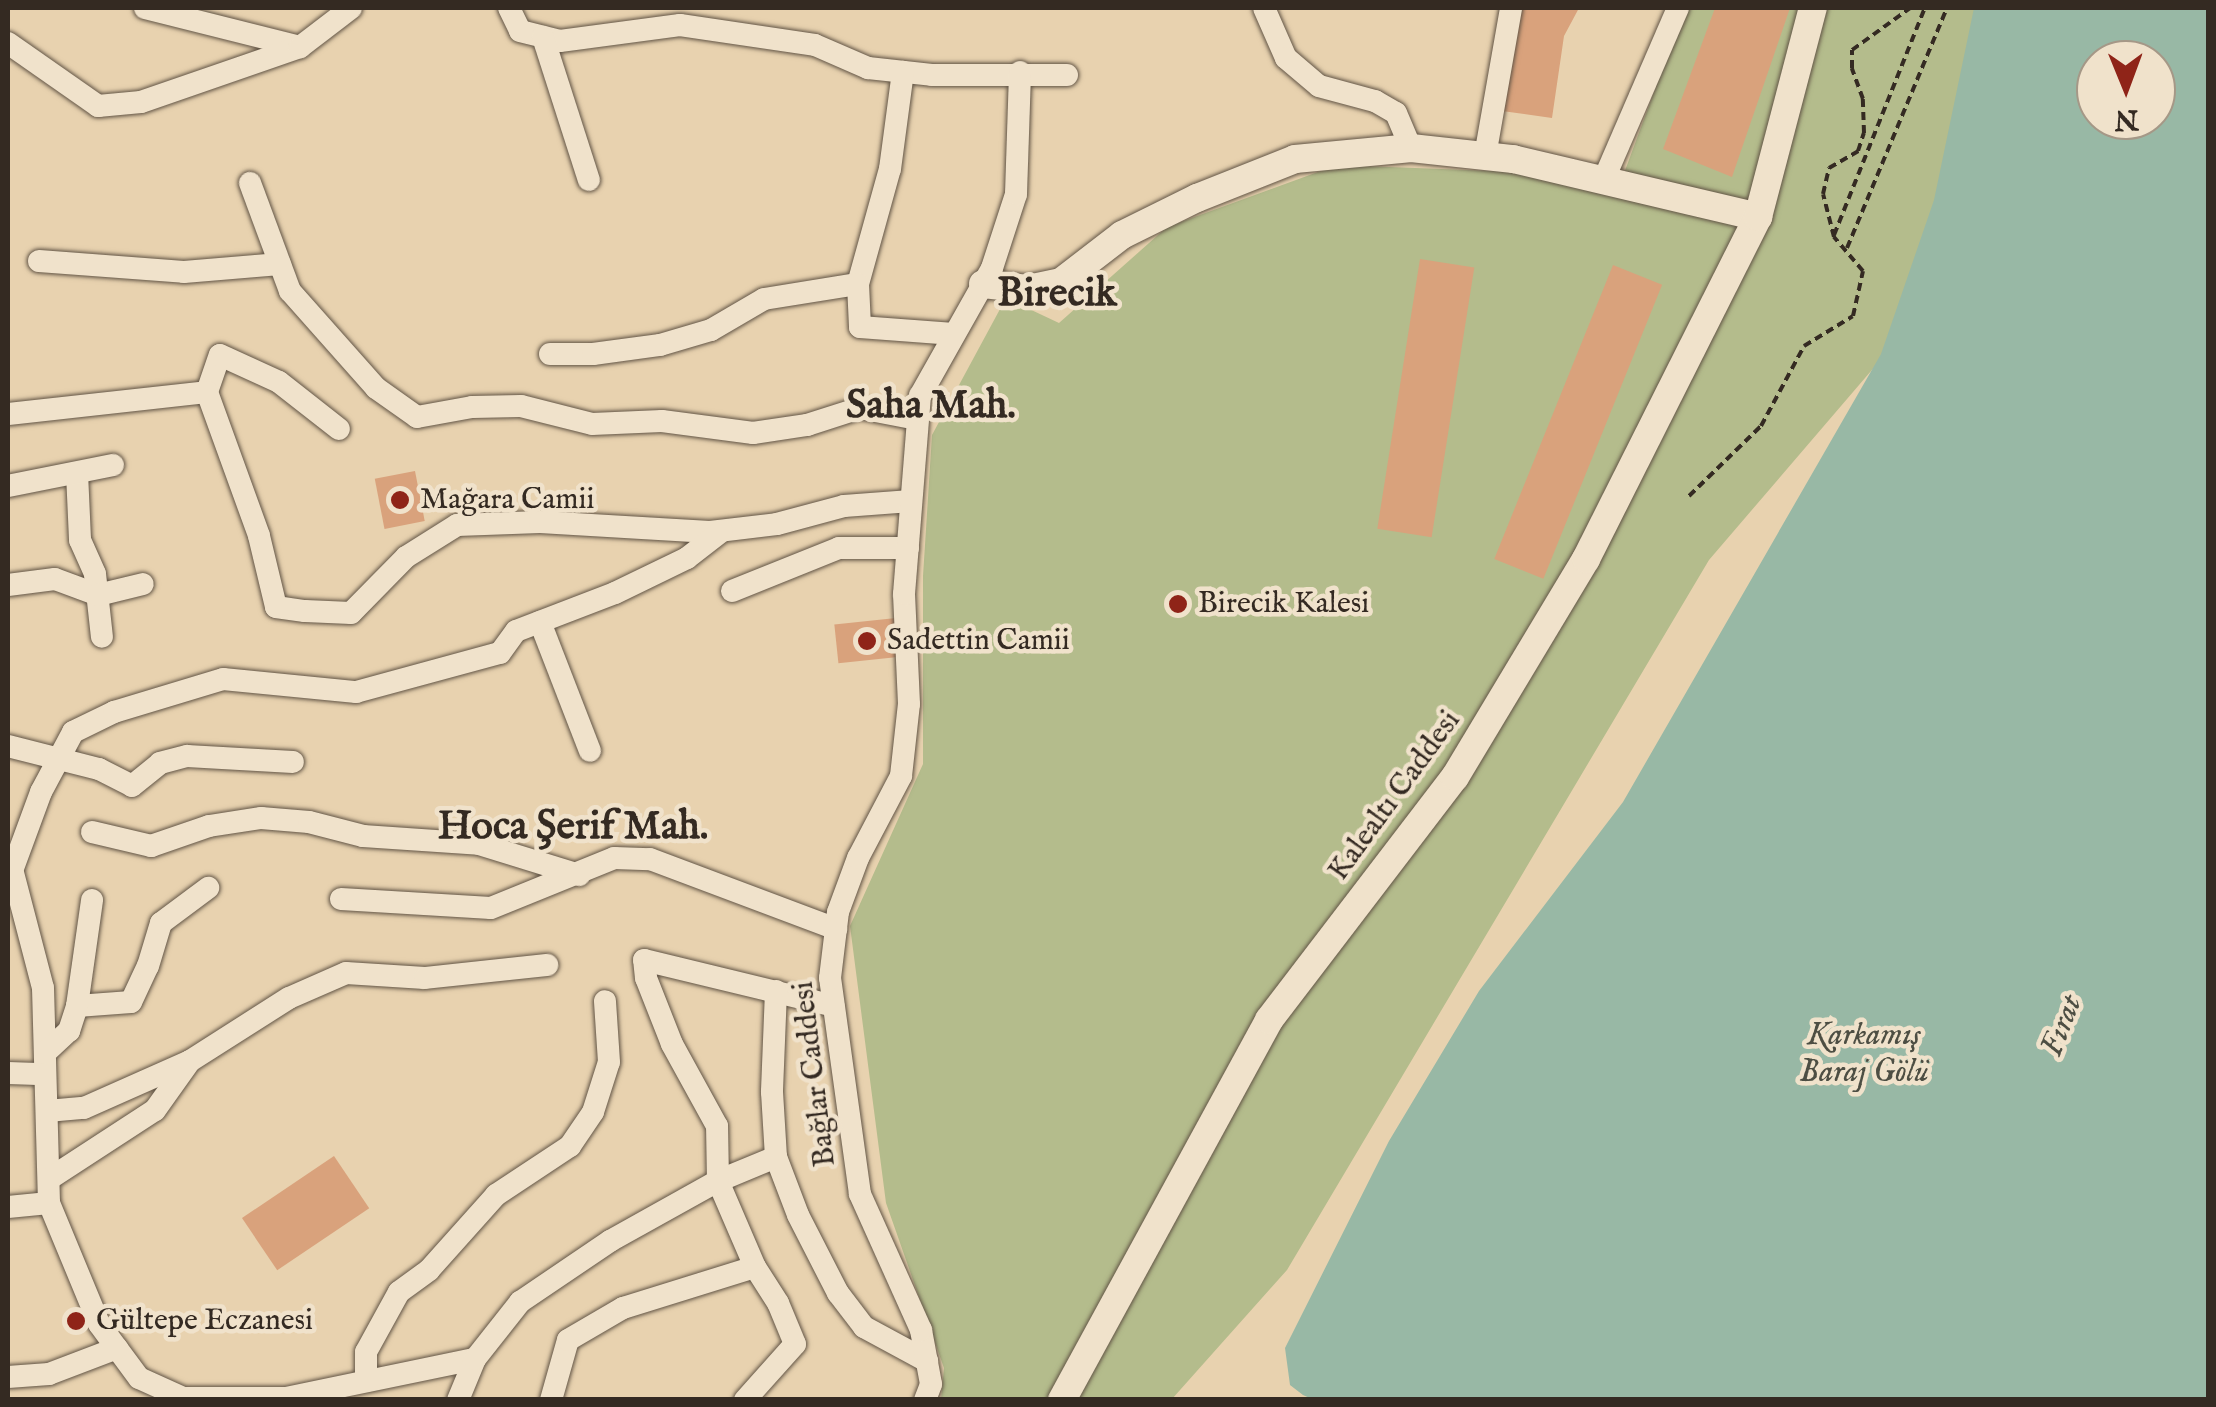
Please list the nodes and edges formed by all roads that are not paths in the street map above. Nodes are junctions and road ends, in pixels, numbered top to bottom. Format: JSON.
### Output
{"nodes":[{"id":1,"x":145,"y":8,"type":"edge"},
{"id":2,"x":351,"y":8,"type":"edge"},
{"id":3,"x":509,"y":8,"type":"edge"},
{"id":4,"x":1264,"y":8,"type":"edge"},
{"id":5,"x":1511,"y":8,"type":"edge"},
{"id":6,"x":1678,"y":8,"type":"edge"},
{"id":7,"x":1814,"y":8,"type":"edge"},
{"id":8,"x":682,"y":16,"type":"edge"},
{"id":9,"x":543,"y":37,"type":"junction"},
{"id":10,"x":8,"y":43,"type":"edge"},
{"id":11,"x":300,"y":47,"type":"junction"},
{"id":12,"x":903,"y":72,"type":"junction"},
{"id":13,"x":1020,"y":72,"type":"junction"},
{"id":14,"x":1066,"y":75,"type":"dead end"},
{"id":15,"x":1412,"y":148,"type":"junction"},
{"id":16,"x":1485,"y":156,"type":"junction"},
{"id":17,"x":1604,"y":179,"type":"junction"},
{"id":18,"x":589,"y":180,"type":"dead end"},
{"id":19,"x":250,"y":183,"type":"dead end"},
{"id":20,"x":1758,"y":217,"type":"junction"},
{"id":21,"x":39,"y":261,"type":"dead end"},
{"id":22,"x":280,"y":264,"type":"junction"},
{"id":23,"x":858,"y":284,"type":"junction"},
{"id":24,"x":983,"y":284,"type":"junction"},
{"id":25,"x":954,"y":334,"type":"junction"},
{"id":26,"x":550,"y":354,"type":"dead end"},
{"id":27,"x":207,"y":392,"type":"junction"},
{"id":28,"x":8,"y":414,"type":"edge"},
{"id":29,"x":917,"y":420,"type":"junction"},
{"id":30,"x":339,"y":428,"type":"dead end"},
{"id":31,"x":113,"y":465,"type":"dead end"},
{"id":32,"x":77,"y":474,"type":"junction"},
{"id":33,"x":8,"y":486,"type":"edge"},
{"id":34,"x":911,"y":501,"type":"junction"},
{"id":35,"x":722,"y":530,"type":"junction"},
{"id":36,"x":908,"y":548,"type":"junction"},
{"id":37,"x":8,"y":584,"type":"edge"},
{"id":38,"x":143,"y":584,"type":"dead end"},
{"id":39,"x":732,"y":591,"type":"dead end"},
{"id":40,"x":98,"y":595,"type":"junction"},
{"id":41,"x":540,"y":622,"type":"junction"},
{"id":42,"x":102,"y":636,"type":"dead end"},
{"id":43,"x":8,"y":746,"type":"edge"},
{"id":44,"x":590,"y":752,"type":"dead end"},
{"id":45,"x":58,"y":756,"type":"junction"},
{"id":46,"x":293,"y":762,"type":"dead end"},
{"id":47,"x":92,"y":832,"type":"dead end"},
{"id":48,"x":9,"y":872,"type":"edge"},
{"id":49,"x":579,"y":874,"type":"junction"},
{"id":50,"x":208,"y":888,"type":"dead end"},
{"id":51,"x":342,"y":898,"type":"dead end"},
{"id":52,"x":92,"y":900,"type":"dead end"},
{"id":53,"x":836,"y":929,"type":"junction"},
{"id":54,"x":547,"y":965,"type":"dead end"},
{"id":55,"x":776,"y":991,"type":"junction"},
{"id":56,"x":605,"y":1001,"type":"dead end"},
{"id":57,"x":77,"y":1006,"type":"junction"},
{"id":58,"x":834,"y":1006,"type":"junction"},
{"id":59,"x":190,"y":1060,"type":"junction"},
{"id":60,"x":45,"y":1063,"type":"junction"},
{"id":61,"x":8,"y":1073,"type":"edge"},
{"id":62,"x":46,"y":1111,"type":"junction"},
{"id":63,"x":776,"y":1158,"type":"junction"},
{"id":64,"x":48,"y":1179,"type":"junction"},
{"id":65,"x":718,"y":1180,"type":"junction"},
{"id":66,"x":49,"y":1203,"type":"junction"},
{"id":67,"x":8,"y":1207,"type":"edge"},
{"id":68,"x":755,"y":1267,"type":"junction"},
{"id":69,"x":117,"y":1348,"type":"junction"},
{"id":70,"x":475,"y":1359,"type":"junction"},
{"id":71,"x":927,"y":1361,"type":"junction"},
{"id":72,"x":8,"y":1376,"type":"edge"},
{"id":73,"x":366,"y":1381,"type":"junction"},
{"id":74,"x":322,"y":1395,"type":"edge"},
{"id":75,"x":183,"y":1399,"type":"edge"},
{"id":76,"x":458,"y":1400,"type":"edge"},
{"id":77,"x":551,"y":1400,"type":"edge"},
{"id":78,"x":745,"y":1400,"type":"edge"},
{"id":79,"x":925,"y":1400,"type":"edge"},
{"id":80,"x":1062,"y":1400,"type":"edge"}],
"edges":[{"from":1,"to":11,"type":"street"},
{"from":2,"to":11,"type":"street"},
{"from":3,"to":9,"type":"street"},
{"from":4,"to":15,"type":"street"},
{"from":5,"to":16,"type":"street"},
{"from":6,"to":17,"type":"street"},
{"from":7,"to":20,"type":"street","name":"Kalealtı Caddesi"},
{"from":8,"to":9,"type":"street"},
{"from":8,"to":12,"type":"street"},
{"from":9,"to":18,"type":"street"},
{"from":10,"to":11,"type":"street"},
{"from":12,"to":13,"type":"street"},
{"from":12,"to":23,"type":"street"},
{"from":13,"to":14,"type":"street"},
{"from":13,"to":24,"type":"street","name":"Bağlar Caddesi"},
{"from":15,"to":16,"type":"street"},
{"from":15,"to":24,"type":"street"},
{"from":16,"to":17,"type":"street"},
{"from":17,"to":20,"type":"street"},
{"from":19,"to":22,"type":"street"},
{"from":20,"to":80,"type":"street","name":"Kalealtı Caddesi"},
{"from":21,"to":22,"type":"street"},
{"from":22,"to":29,"type":"street"},
{"from":23,"to":25,"type":"street"},
{"from":23,"to":26,"type":"street"},
{"from":24,"to":25,"type":"street","name":"Bağlar Caddesi"},
{"from":25,"to":29,"type":"street","name":"Bağlar Caddesi"},
{"from":27,"to":28,"type":"street"},
{"from":27,"to":30,"type":"street"},
{"from":27,"to":35,"type":"street"},
{"from":29,"to":34,"type":"street","name":"Bağlar Caddesi"},
{"from":31,"to":32,"type":"street"},
{"from":32,"to":33,"type":"street"},
{"from":32,"to":40,"type":"street"},
{"from":34,"to":35,"type":"street"},
{"from":34,"to":36,"type":"street","name":"Bağlar Caddesi"},
{"from":35,"to":41,"type":"street"},
{"from":36,"to":39,"type":"street"},
{"from":36,"to":53,"type":"street","name":"Bağlar Caddesi"},
{"from":37,"to":40,"type":"street"},
{"from":38,"to":40,"type":"street"},
{"from":40,"to":42,"type":"street"},
{"from":41,"to":44,"type":"street"},
{"from":41,"to":45,"type":"street"},
{"from":43,"to":45,"type":"street"},
{"from":45,"to":46,"type":"street"},
{"from":45,"to":48,"type":"street"},
{"from":47,"to":49,"type":"street"},
{"from":48,"to":60,"type":"street"},
{"from":49,"to":51,"type":"street"},
{"from":49,"to":53,"type":"street"},
{"from":50,"to":57,"type":"street"},
{"from":52,"to":57,"type":"street"},
{"from":53,"to":58,"type":"street","name":"Bağlar Caddesi"},
{"from":54,"to":59,"type":"street"},
{"from":55,"to":58,"type":"street"},
{"from":55,"to":63,"type":"street"},
{"from":55,"to":65,"type":"street"},
{"from":56,"to":73,"type":"street"},
{"from":57,"to":60,"type":"street"},
{"from":58,"to":71,"type":"street","name":"Bağlar Caddesi"},
{"from":59,"to":62,"type":"street"},
{"from":59,"to":64,"type":"street"},
{"from":60,"to":61,"type":"street"},
{"from":60,"to":62,"type":"street"},
{"from":62,"to":64,"type":"street"},
{"from":63,"to":65,"type":"street"},
{"from":63,"to":71,"type":"street"},
{"from":64,"to":66,"type":"street"},
{"from":65,"to":68,"type":"street"},
{"from":65,"to":70,"type":"street"},
{"from":66,"to":67,"type":"street"},
{"from":66,"to":69,"type":"street"},
{"from":68,"to":77,"type":"street"},
{"from":68,"to":78,"type":"street"},
{"from":69,"to":72,"type":"street"},
{"from":69,"to":75,"type":"street"},
{"from":70,"to":73,"type":"street"},
{"from":70,"to":76,"type":"street"},
{"from":71,"to":79,"type":"street","name":"Bağlar Caddesi"},
{"from":73,"to":74,"type":"street"},
{"from":74,"to":75,"type":"street"}]}
